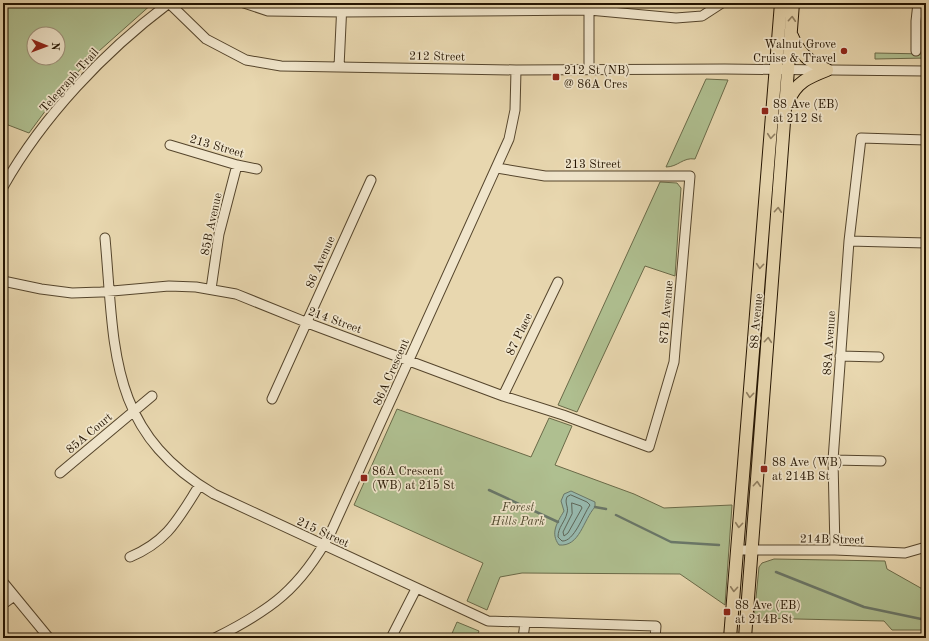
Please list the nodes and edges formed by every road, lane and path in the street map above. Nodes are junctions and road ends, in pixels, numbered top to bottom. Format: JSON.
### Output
{"nodes":[{"id":1,"x":169,"y":3,"type":"edge"},
{"id":2,"x":244,"y":3,"type":"edge"},
{"id":3,"x":722,"y":3,"type":"edge"},
{"id":4,"x":781,"y":3,"type":"edge"},
{"id":5,"x":793,"y":3,"type":"edge"},
{"id":6,"x":342,"y":8,"type":"edge"},
{"id":7,"x":589,"y":10,"type":"junction"},
{"id":8,"x":921,"y":10,"type":"edge"},
{"id":9,"x":791,"y":35,"type":"junction"},
{"id":10,"x":916,"y":51,"type":"dead end"},
{"id":11,"x":339,"y":67,"type":"junction"},
{"id":12,"x":589,"y":69,"type":"junction"},
{"id":13,"x":783,"y":69,"type":"junction"},
{"id":14,"x":516,"y":70,"type":"junction"},
{"id":15,"x":827,"y":70,"type":"junction"},
{"id":16,"x":926,"y":71,"type":"edge"},
{"id":17,"x":786,"y":108,"type":"junction"},
{"id":18,"x":926,"y":140,"type":"edge"},
{"id":19,"x":170,"y":145,"type":"dead end"},
{"id":20,"x":237,"y":165,"type":"junction"},
{"id":21,"x":497,"y":168,"type":"junction"},
{"id":22,"x":257,"y":169,"type":"dead end"},
{"id":23,"x":690,"y":176,"type":"joint"},
{"id":24,"x":371,"y":180,"type":"dead end"},
{"id":25,"x":4,"y":182,"type":"edge"},
{"id":26,"x":105,"y":238,"type":"dead end"},
{"id":27,"x":848,"y":241,"type":"junction"},
{"id":28,"x":926,"y":242,"type":"edge"},
{"id":29,"x":3,"y":281,"type":"edge"},
{"id":30,"x":558,"y":282,"type":"dead end"},
{"id":31,"x":211,"y":289,"type":"junction"},
{"id":32,"x":110,"y":291,"type":"junction"},
{"id":33,"x":306,"y":322,"type":"junction"},
{"id":34,"x":840,"y":356,"type":"junction"},
{"id":35,"x":879,"y":357,"type":"dead end"},
{"id":36,"x":409,"y":360,"type":"junction"},
{"id":37,"x":152,"y":396,"type":"dead end"},
{"id":38,"x":503,"y":396,"type":"junction"},
{"id":39,"x":272,"y":399,"type":"dead end"},
{"id":40,"x":133,"y":411,"type":"junction"},
{"id":41,"x":648,"y":447,"type":"joint"},
{"id":42,"x":833,"y":460,"type":"junction"},
{"id":43,"x":881,"y":461,"type":"dead end"},
{"id":44,"x":60,"y":473,"type":"dead end"},
{"id":45,"x":199,"y":486,"type":"junction"},
{"id":46,"x":324,"y":545,"type":"junction"},
{"id":47,"x":926,"y":547,"type":"edge"},
{"id":48,"x":737,"y":550,"type":"junction"},
{"id":49,"x":752,"y":550,"type":"junction"},
{"id":50,"x":835,"y":550,"type":"junction"},
{"id":51,"x":130,"y":557,"type":"dead end"},
{"id":52,"x":3,"y":582,"type":"edge"},
{"id":53,"x":416,"y":589,"type":"junction"},
{"id":54,"x":14,"y":596,"type":"junction"},
{"id":55,"x":3,"y":604,"type":"edge"},
{"id":56,"x":525,"y":624,"type":"junction"},
{"id":57,"x":49,"y":638,"type":"edge"},
{"id":58,"x":215,"y":638,"type":"edge"},
{"id":59,"x":391,"y":638,"type":"edge"},
{"id":60,"x":522,"y":638,"type":"edge"},
{"id":61,"x":655,"y":638,"type":"edge"},
{"id":62,"x":730,"y":638,"type":"edge"},
{"id":63,"x":745,"y":638,"type":"edge"}],
"edges":[{"from":1,"to":11,"type":"street","name":"212 Street"},
{"from":1,"to":25,"type":"street","name":"Telegraph Trail"},
{"from":2,"to":6,"type":"street"},
{"from":3,"to":7,"type":"street"},
{"from":4,"to":13,"type":"main road","name":"88 Avenue"},
{"from":9,"to":5,"type":"main road","name":"88 Avenue","one_way":true},
{"from":6,"to":7,"type":"street"},
{"from":6,"to":11,"type":"street"},
{"from":7,"to":12,"type":"street"},
{"from":8,"to":10,"type":"street"},
{"from":9,"to":13,"type":"main road","name":"88 Avenue"},
{"from":9,"to":15,"type":"main road"},
{"from":11,"to":14,"type":"street","name":"212 Street"},
{"from":12,"to":13,"type":"street","name":"212 Street"},
{"from":12,"to":14,"type":"street","name":"212 Street"},
{"from":13,"to":15,"type":"street"},
{"from":13,"to":17,"type":"main road","name":"88 Avenue"},
{"from":13,"to":48,"type":"main road","name":"88 Avenue","one_way":true},
{"from":14,"to":21,"type":"street","name":"86A Crescent"},
{"from":15,"to":16,"type":"street"},
{"from":15,"to":17,"type":"main road"},
{"from":49,"to":17,"type":"main road","name":"88 Avenue","one_way":true},
{"from":18,"to":27,"type":"street","name":"88A Avenue"},
{"from":19,"to":20,"type":"street","name":"213 Street"},
{"from":20,"to":22,"type":"street","name":"213 Street"},
{"from":20,"to":31,"type":"street","name":"85B Avenue"},
{"from":21,"to":23,"type":"street","name":"213 Street"},
{"from":21,"to":36,"type":"street","name":"86A Crescent"},
{"from":23,"to":41,"type":"street","name":"87B Avenue"},
{"from":24,"to":33,"type":"street","name":"86 Avenue"},
{"from":26,"to":32,"type":"street","name":"215 Street"},
{"from":27,"to":28,"type":"street"},
{"from":27,"to":34,"type":"street","name":"88A Avenue"},
{"from":29,"to":32,"type":"street","name":"214 Street"},
{"from":30,"to":38,"type":"street","name":"87 Place"},
{"from":31,"to":32,"type":"street","name":"214 Street"},
{"from":31,"to":33,"type":"street","name":"214 Street"},
{"from":32,"to":40,"type":"street","name":"215 Street"},
{"from":33,"to":36,"type":"street","name":"214 Street"},
{"from":33,"to":39,"type":"street","name":"86 Avenue"},
{"from":34,"to":35,"type":"street"},
{"from":34,"to":42,"type":"street","name":"88A Avenue"},
{"from":36,"to":38,"type":"street","name":"214 Street"},
{"from":36,"to":46,"type":"street","name":"86A Crescent"},
{"from":37,"to":40,"type":"street","name":"85A Court"},
{"from":38,"to":41,"type":"street","name":"214 Street"},
{"from":40,"to":44,"type":"street","name":"85A Court"},
{"from":40,"to":45,"type":"street","name":"215 Street"},
{"from":42,"to":43,"type":"street"},
{"from":42,"to":50,"type":"street","name":"88A Avenue"},
{"from":45,"to":46,"type":"street","name":"215 Street"},
{"from":45,"to":51,"type":"street"},
{"from":46,"to":53,"type":"street","name":"215 Street"},
{"from":46,"to":58,"type":"street","name":"86A Crescent"},
{"from":47,"to":50,"type":"street","name":"214B Street"},
{"from":48,"to":49,"type":"street","name":"214B Street"},
{"from":48,"to":62,"type":"main road","name":"88 Avenue","one_way":true},
{"from":49,"to":50,"type":"street","name":"214B Street"},
{"from":49,"to":63,"type":"main road","name":"88 Avenue"},
{"from":52,"to":54,"type":"street"},
{"from":53,"to":56,"type":"street","name":"215 Street"},
{"from":53,"to":59,"type":"street"},
{"from":54,"to":55,"type":"street"},
{"from":54,"to":57,"type":"street"},
{"from":56,"to":60,"type":"street"},
{"from":56,"to":61,"type":"street","name":"215 Street"}]}
